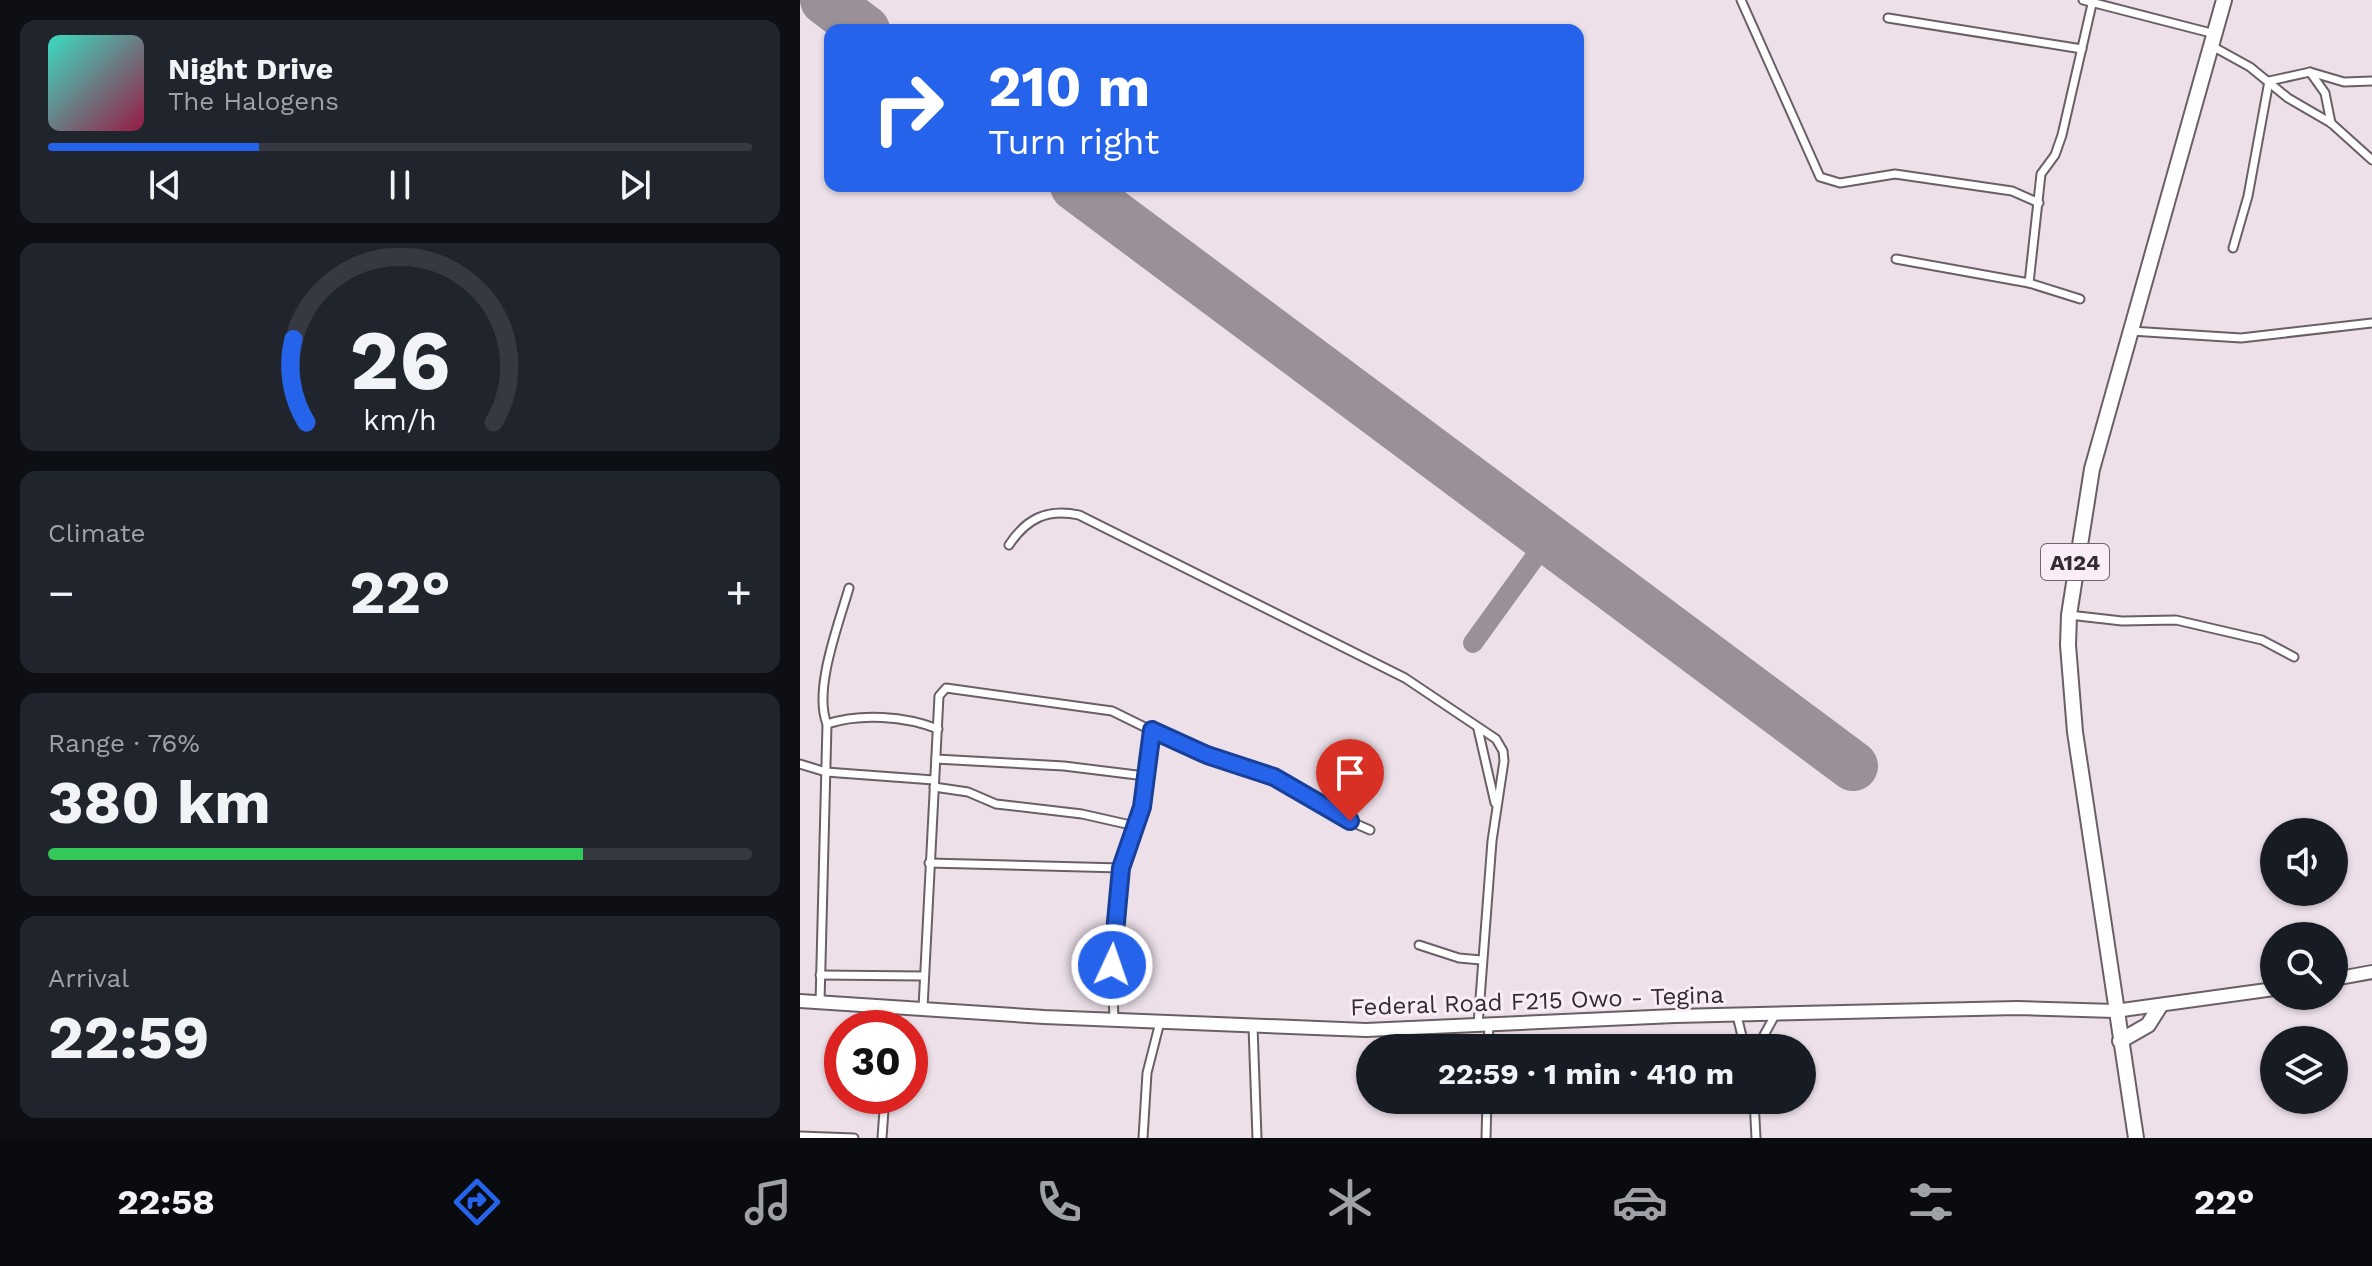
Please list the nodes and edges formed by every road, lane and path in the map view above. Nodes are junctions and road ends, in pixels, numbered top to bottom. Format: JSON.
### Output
{"nodes":[{"id":1,"x":1741,"y":0,"type":"edge"},
{"id":2,"x":2083,"y":0,"type":"edge"},
{"id":3,"x":2224,"y":0,"type":"edge"},
{"id":4,"x":2092,"y":4,"type":"junction"},
{"id":5,"x":1888,"y":18,"type":"dead end"},
{"id":6,"x":2213,"y":40,"type":"junction"},
{"id":7,"x":2082,"y":49,"type":"junction"},
{"id":8,"x":2310,"y":72,"type":"junction"},
{"id":9,"x":2269,"y":81,"type":"junction"},
{"id":10,"x":2372,"y":81,"type":"edge"},
{"id":11,"x":2331,"y":123,"type":"junction"},
{"id":12,"x":2372,"y":160,"type":"edge"},
{"id":13,"x":2039,"y":203,"type":"junction"},
{"id":14,"x":2233,"y":248,"type":"dead end"},
{"id":15,"x":1896,"y":259,"type":"dead end"},
{"id":16,"x":2029,"y":283,"type":"junction"},
{"id":17,"x":2080,"y":299,"type":"dead end"},
{"id":18,"x":2372,"y":323,"type":"edge"},
{"id":19,"x":2130,"y":331,"type":"junction"},
{"id":20,"x":1009,"y":545,"type":"dead end"},
{"id":21,"x":849,"y":588,"type":"dead end"},
{"id":22,"x":2069,"y":615,"type":"junction"},
{"id":23,"x":2294,"y":657,"type":"dead end"},
{"id":24,"x":827,"y":724,"type":"junction"},
{"id":25,"x":938,"y":729,"type":"junction"},
{"id":26,"x":1478,"y":729,"type":"junction"},
{"id":27,"x":1152,"y":730,"type":"junction"},
{"id":28,"x":936,"y":759,"type":"junction"},
{"id":29,"x":800,"y":764,"type":"edge"},
{"id":30,"x":826,"y":772,"type":"junction"},
{"id":31,"x":1145,"y":776,"type":"junction"},
{"id":32,"x":934,"y":783,"type":"junction"},
{"id":33,"x":1496,"y":805,"type":"junction"},
{"id":34,"x":1135,"y":826,"type":"junction"},
{"id":35,"x":1370,"y":830,"type":"dead end"},
{"id":36,"x":929,"y":863,"type":"junction"},
{"id":37,"x":1121,"y":868,"type":"junction"},
{"id":38,"x":1419,"y":945,"type":"dead end"},
{"id":39,"x":1481,"y":960,"type":"junction"},
{"id":40,"x":2371,"y":968,"type":"edge"},
{"id":41,"x":820,"y":975,"type":"junction"},
{"id":42,"x":2348,"y":975,"type":"edge"},
{"id":43,"x":923,"y":976,"type":"junction"},
{"id":44,"x":2260,"y":991,"type":"edge"},
{"id":45,"x":800,"y":1001,"type":"edge"},
{"id":46,"x":820,"y":1003,"type":"junction"},
{"id":47,"x":2160,"y":1006,"type":"junction"},
{"id":48,"x":892,"y":1007,"type":"junction"},
{"id":49,"x":923,"y":1008,"type":"junction"},
{"id":50,"x":892,"y":1010,"type":"edge"},
{"id":51,"x":2115,"y":1011,"type":"junction"},
{"id":52,"x":1775,"y":1015,"type":"junction"},
{"id":53,"x":1737,"y":1016,"type":"junction"},
{"id":54,"x":1114,"y":1019,"type":"junction"},
{"id":55,"x":1160,"y":1022,"type":"junction"},
{"id":56,"x":1483,"y":1025,"type":"junction"},
{"id":57,"x":1253,"y":1026,"type":"junction"},
{"id":58,"x":1485,"y":1034,"type":"edge"},
{"id":59,"x":1742,"y":1034,"type":"edge"},
{"id":60,"x":1765,"y":1034,"type":"edge"},
{"id":61,"x":2120,"y":1041,"type":"junction"},
{"id":62,"x":884,"y":1114,"type":"edge"},
{"id":63,"x":1487,"y":1114,"type":"edge"},
{"id":64,"x":1755,"y":1114,"type":"edge"},
{"id":65,"x":800,"y":1136,"type":"edge"},
{"id":66,"x":854,"y":1138,"type":"edge"},
{"id":67,"x":882,"y":1138,"type":"edge"},
{"id":68,"x":1143,"y":1138,"type":"edge"},
{"id":69,"x":1257,"y":1138,"type":"edge"},
{"id":70,"x":1486,"y":1138,"type":"edge"},
{"id":71,"x":1756,"y":1138,"type":"edge"},
{"id":72,"x":2136,"y":1138,"type":"edge"}],
"edges":[{"from":1,"to":13,"type":"street"},
{"from":2,"to":4,"type":"street"},
{"from":3,"to":6,"type":"highway","number":"A124"},
{"from":4,"to":6,"type":"street"},
{"from":4,"to":7,"type":"street"},
{"from":5,"to":7,"type":"street"},
{"from":6,"to":9,"type":"street"},
{"from":6,"to":19,"type":"highway","number":"A124"},
{"from":7,"to":13,"type":"street"},
{"from":8,"to":9,"type":"street"},
{"from":8,"to":10,"type":"street"},
{"from":8,"to":11,"type":"street"},
{"from":9,"to":11,"type":"street"},
{"from":9,"to":14,"type":"street"},
{"from":11,"to":12,"type":"street"},
{"from":13,"to":16,"type":"street"},
{"from":15,"to":16,"type":"street"},
{"from":16,"to":17,"type":"street"},
{"from":18,"to":19,"type":"street"},
{"from":19,"to":22,"type":"highway","number":"A124"},
{"from":20,"to":26,"type":"street"},
{"from":21,"to":24,"type":"street"},
{"from":22,"to":23,"type":"street"},
{"from":22,"to":51,"type":"highway","number":"A124"},
{"from":24,"to":25,"type":"street"},
{"from":24,"to":30,"type":"street"},
{"from":25,"to":27,"type":"street"},
{"from":25,"to":28,"type":"street"},
{"from":26,"to":33,"type":"street"},
{"from":26,"to":33,"type":"street"},
{"from":27,"to":31,"type":"street"},
{"from":27,"to":35,"type":"street"},
{"from":28,"to":31,"type":"street"},
{"from":28,"to":32,"type":"street"},
{"from":29,"to":30,"type":"street"},
{"from":30,"to":32,"type":"street"},
{"from":30,"to":41,"type":"street"},
{"from":31,"to":34,"type":"street"},
{"from":32,"to":34,"type":"street"},
{"from":32,"to":36,"type":"street"},
{"from":33,"to":39,"type":"street"},
{"from":34,"to":37,"type":"street"},
{"from":36,"to":37,"type":"street"},
{"from":36,"to":43,"type":"street"},
{"from":37,"to":54,"type":"street"},
{"from":38,"to":39,"type":"street"},
{"from":39,"to":56,"type":"street"},
{"from":40,"to":42,"type":"main road"},
{"from":41,"to":43,"type":"street"},
{"from":41,"to":46,"type":"street"},
{"from":43,"to":49,"type":"street"},
{"from":44,"to":47,"type":"main road","name":"Federal Road F215 Owo - Tegina"},
{"from":45,"to":46,"type":"main road","name":"Federal Road F215 Owo - Tegina"},
{"from":46,"to":48,"type":"main road","name":"Federal Road F215 Owo - Tegina"},
{"from":47,"to":51,"type":"main road","name":"Federal Road F215 Owo - Tegina"},
{"from":47,"to":61,"type":"highway"},
{"from":48,"to":49,"type":"main road","name":"Federal Road F215 Owo - Tegina"},
{"from":48,"to":50,"type":"street"},
{"from":49,"to":54,"type":"main road","name":"Federal Road F215 Owo - Tegina"},
{"from":51,"to":52,"type":"main road","name":"Federal Road F215 Owo - Tegina"},
{"from":51,"to":61,"type":"highway","number":"A124"},
{"from":52,"to":53,"type":"main road","name":"Federal Road F215 Owo - Tegina"},
{"from":52,"to":60,"type":"street"},
{"from":53,"to":56,"type":"main road","name":"Federal Road F215 Owo - Tegina"},
{"from":53,"to":59,"type":"street"},
{"from":54,"to":55,"type":"main road","name":"Federal Road F215 Owo - Tegina"},
{"from":55,"to":57,"type":"main road","name":"Federal Road F215 Owo - Tegina"},
{"from":55,"to":68,"type":"street"},
{"from":56,"to":57,"type":"main road","name":"Federal Road F215 Owo - Tegina"},
{"from":56,"to":58,"type":"street"},
{"from":57,"to":69,"type":"street"},
{"from":61,"to":72,"type":"highway","number":"A124"},
{"from":62,"to":67,"type":"street"},
{"from":63,"to":70,"type":"street"},
{"from":64,"to":71,"type":"street"},
{"from":65,"to":66,"type":"street"}]}
